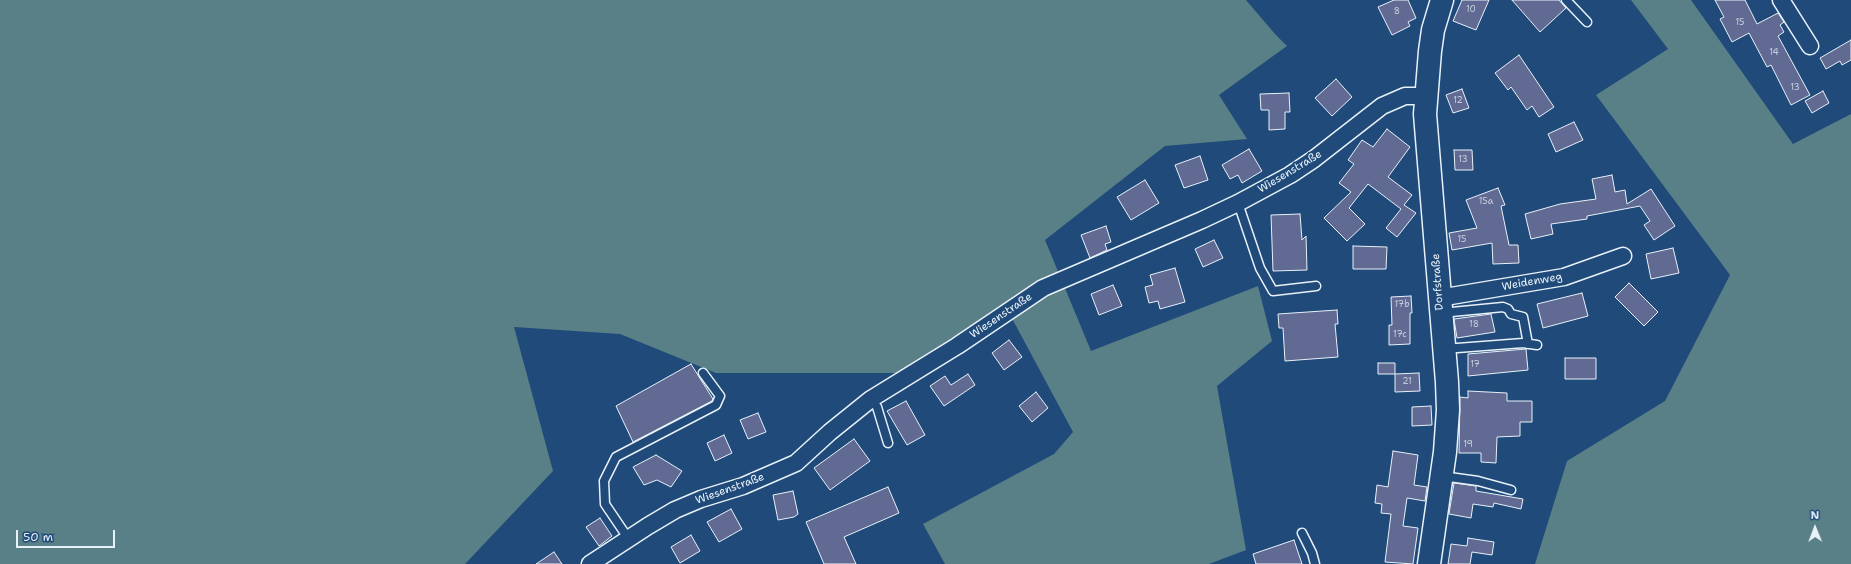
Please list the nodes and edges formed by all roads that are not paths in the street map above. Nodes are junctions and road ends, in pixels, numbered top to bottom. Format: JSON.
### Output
{"nodes":[{"id":1,"x":1442,"y":0,"type":"edge"},
{"id":2,"x":1566,"y":0,"type":"edge"},
{"id":3,"x":1781,"y":0,"type":"edge"},
{"id":4,"x":1587,"y":22,"type":"dead end"},
{"id":5,"x":1810,"y":46,"type":"dead end"},
{"id":6,"x":1426,"y":96,"type":"junction"},
{"id":7,"x":1238,"y":203,"type":"junction"},
{"id":8,"x":1622,"y":256,"type":"dead end"},
{"id":9,"x":1316,"y":286,"type":"dead end"},
{"id":10,"x":1440,"y":305,"type":"junction"},
{"id":11,"x":1528,"y":344,"type":"junction"},
{"id":12,"x":1537,"y":345,"type":"dead end"},
{"id":13,"x":1443,"y":349,"type":"junction"},
{"id":14,"x":703,"y":373,"type":"dead end"},
{"id":15,"x":871,"y":399,"type":"junction"},
{"id":16,"x":888,"y":443,"type":"dead end"},
{"id":17,"x":1442,"y":476,"type":"junction"},
{"id":18,"x":1510,"y":490,"type":"dead end"},
{"id":19,"x":1302,"y":533,"type":"dead end"},
{"id":20,"x":628,"y":538,"type":"junction"},
{"id":21,"x":590,"y":564,"type":"edge"},
{"id":22,"x":1315,"y":564,"type":"edge"},
{"id":23,"x":1429,"y":564,"type":"edge"}],
"edges":[{"from":1,"to":6,"type":"street","name":"Dorfstraße"},
{"from":2,"to":4,"type":"lane"},
{"from":3,"to":5,"type":"street"},
{"from":6,"to":7,"type":"street","name":"Wiesenstraße"},
{"from":6,"to":10,"type":"street","name":"Dorfstraße"},
{"from":7,"to":9,"type":"lane"},
{"from":7,"to":15,"type":"street","name":"Wiesenstraße"},
{"from":8,"to":10,"type":"street","name":"Weidenweg"},
{"from":10,"to":11,"type":"lane"},
{"from":10,"to":13,"type":"street","name":"Dorfstraße"},
{"from":11,"to":12,"type":"lane"},
{"from":11,"to":13,"type":"lane"},
{"from":13,"to":17,"type":"street","name":"Dorfstraße"},
{"from":14,"to":20,"type":"lane"},
{"from":15,"to":16,"type":"lane"},
{"from":15,"to":20,"type":"street","name":"Wiesenstraße"},
{"from":17,"to":18,"type":"lane"},
{"from":17,"to":23,"type":"street","name":"Dorfstraße"},
{"from":19,"to":22,"type":"lane"},
{"from":20,"to":21,"type":"street","name":"Wiesenstraße"}]}
